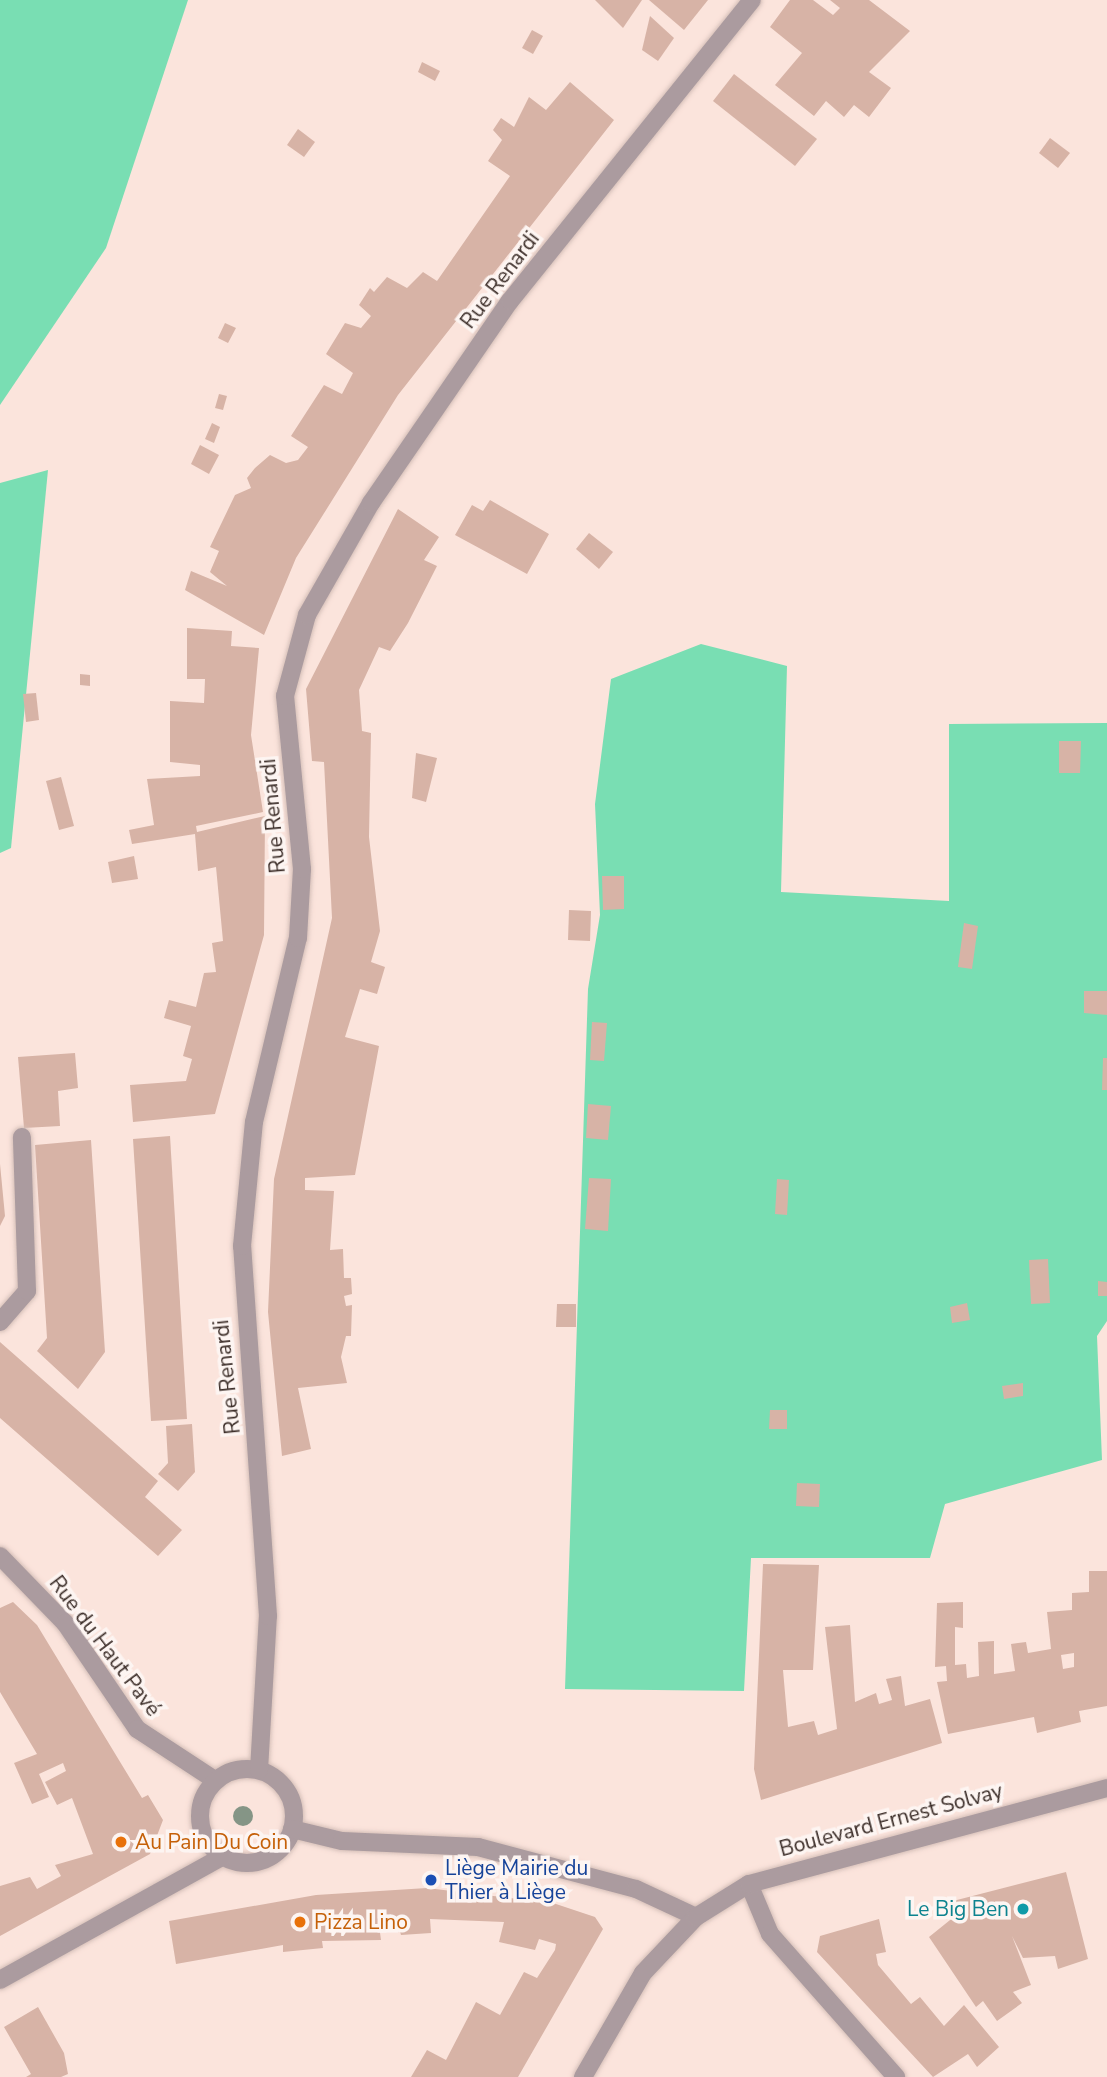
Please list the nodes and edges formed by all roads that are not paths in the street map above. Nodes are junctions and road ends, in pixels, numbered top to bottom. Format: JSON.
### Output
{"nodes":[{"id":1,"x":752,"y":0,"type":"edge"},
{"id":2,"x":22,"y":1137,"type":"dead end"},
{"id":3,"x":0,"y":1322,"type":"edge"},
{"id":4,"x":0,"y":1556,"type":"edge"},
{"id":5,"x":259,"y":1770,"type":"junction"},
{"id":6,"x":215,"y":1780,"type":"junction"},
{"id":7,"x":1107,"y":1788,"type":"edge"},
{"id":8,"x":292,"y":1829,"type":"junction"},
{"id":9,"x":222,"y":1857,"type":"junction"},
{"id":10,"x":749,"y":1884,"type":"junction"},
{"id":11,"x":696,"y":1917,"type":"junction"},
{"id":12,"x":0,"y":1980,"type":"edge"},
{"id":13,"x":583,"y":2077,"type":"edge"},
{"id":14,"x":896,"y":2077,"type":"edge"}],
"edges":[{"from":1,"to":5,"type":"street","name":"Rue Renardi"},
{"from":2,"to":3,"type":"street"},
{"from":4,"to":6,"type":"street","name":"Rue du Haut Pavé"},
{"from":5,"to":6,"type":"street"},
{"from":5,"to":8,"type":"street"},
{"from":6,"to":9,"type":"street"},
{"from":7,"to":10,"type":"street","name":"Boulevard Ernest Solvay"},
{"from":8,"to":9,"type":"street"},
{"from":8,"to":11,"type":"street"},
{"from":9,"to":12,"type":"street"},
{"from":10,"to":11,"type":"street","name":"Boulevard Ernest Solvay"},
{"from":10,"to":14,"type":"street"},
{"from":11,"to":13,"type":"street","name":"Boulevard Ernest Solvay"}]}
